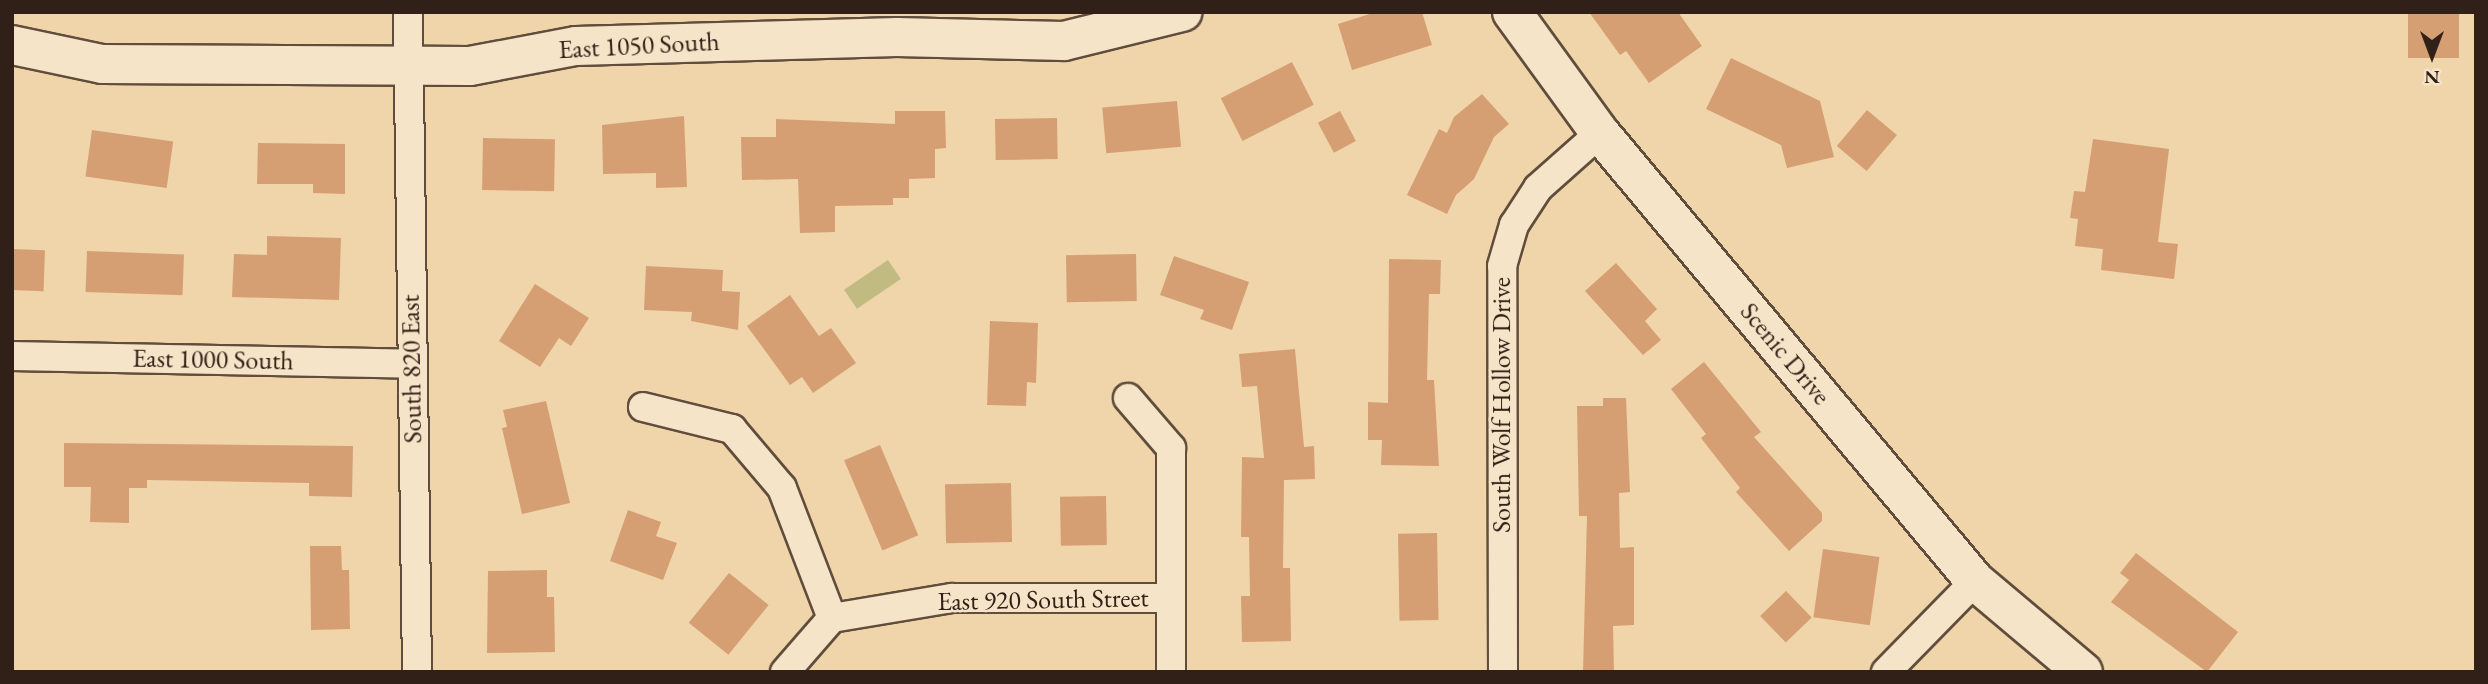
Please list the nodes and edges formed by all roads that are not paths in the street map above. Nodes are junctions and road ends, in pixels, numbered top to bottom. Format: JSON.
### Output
{"nodes":[{"id":1,"x":408,"y":12,"type":"edge"},
{"id":2,"x":1182,"y":12,"type":"edge"},
{"id":3,"x":1512,"y":12,"type":"edge"},
{"id":4,"x":922,"y":26,"type":"edge"},
{"id":5,"x":12,"y":45,"type":"edge"},
{"id":6,"x":407,"y":67,"type":"junction"},
{"id":7,"x":1600,"y":133,"type":"junction"},
{"id":8,"x":12,"y":356,"type":"edge"},
{"id":9,"x":413,"y":364,"type":"junction"},
{"id":10,"x":1128,"y":398,"type":"dead end"},
{"id":11,"x":643,"y":407,"type":"dead end"},
{"id":12,"x":1975,"y":581,"type":"junction"},
{"id":13,"x":1171,"y":597,"type":"junction"},
{"id":14,"x":832,"y":618,"type":"junction"},
{"id":15,"x":417,"y":672,"type":"edge"},
{"id":16,"x":785,"y":672,"type":"edge"},
{"id":17,"x":1171,"y":672,"type":"edge"},
{"id":18,"x":1503,"y":672,"type":"edge"},
{"id":19,"x":1886,"y":672,"type":"edge"},
{"id":20,"x":2083,"y":672,"type":"edge"}],
"edges":[{"from":1,"to":6,"type":"street","name":"South 820 East"},
{"from":2,"to":4,"type":"street","name":"East 1050 South"},
{"from":3,"to":7,"type":"street","name":"Scenic Drive"},
{"from":4,"to":6,"type":"street","name":"East 1050 South"},
{"from":5,"to":6,"type":"street","name":"East 1050 South"},
{"from":6,"to":9,"type":"street","name":"South 820 East"},
{"from":7,"to":12,"type":"street","name":"Scenic Drive"},
{"from":7,"to":18,"type":"street","name":"South Wolf Hollow Drive"},
{"from":8,"to":9,"type":"street","name":"East 1000 South"},
{"from":9,"to":15,"type":"street","name":"South 820 East"},
{"from":10,"to":13,"type":"street"},
{"from":11,"to":14,"type":"street"},
{"from":12,"to":19,"type":"street"},
{"from":12,"to":20,"type":"street","name":"Scenic Drive"},
{"from":13,"to":14,"type":"street","name":"East 920 South Street"},
{"from":13,"to":17,"type":"street"},
{"from":14,"to":16,"type":"street"}]}
